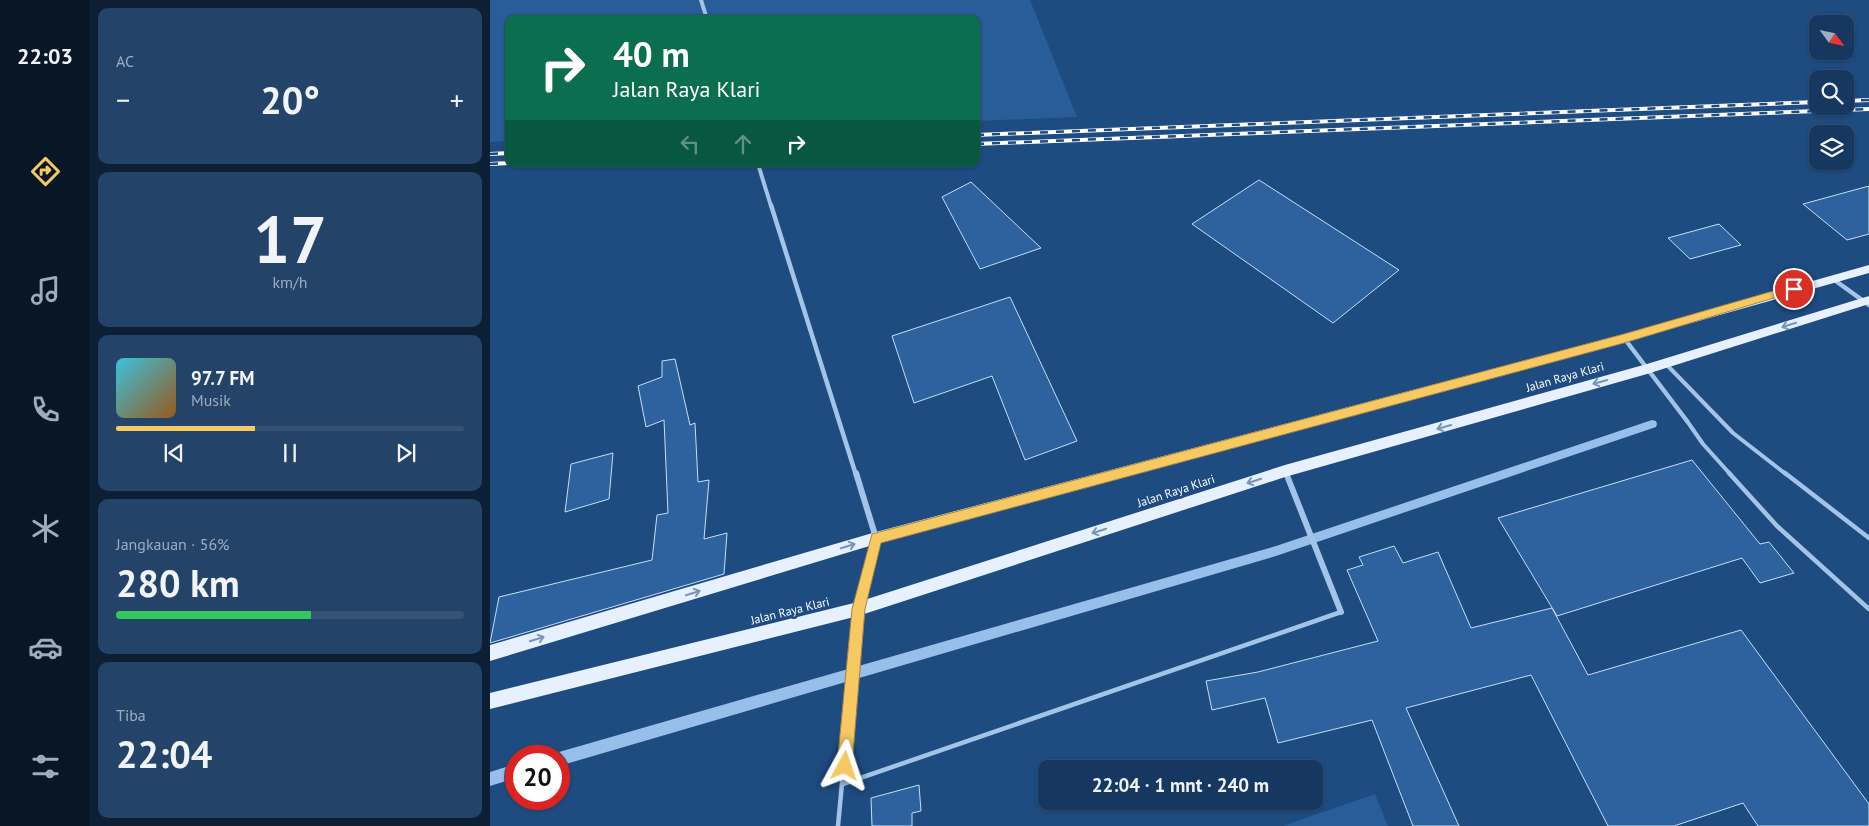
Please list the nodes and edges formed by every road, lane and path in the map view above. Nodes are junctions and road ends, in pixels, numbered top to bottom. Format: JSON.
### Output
{"nodes":[{"id":1,"x":701,"y":0,"type":"edge"},
{"id":2,"x":706,"y":15,"type":"edge"},
{"id":3,"x":759,"y":167,"type":"edge"},
{"id":4,"x":1869,"y":269,"type":"edge"},
{"id":5,"x":1832,"y":278,"type":"junction"},
{"id":6,"x":1867,"y":302,"type":"edge"},
{"id":7,"x":1624,"y":338,"type":"junction"},
{"id":8,"x":1666,"y":364,"type":"junction"},
{"id":9,"x":1647,"y":369,"type":"junction"},
{"id":10,"x":1686,"y":421,"type":"joint"},
{"id":11,"x":1285,"y":471,"type":"junction"},
{"id":12,"x":876,"y":538,"type":"junction"},
{"id":13,"x":1869,"y":538,"type":"edge"},
{"id":14,"x":1869,"y":608,"type":"edge"},
{"id":15,"x":858,"y":609,"type":"junction"},
{"id":16,"x":1341,"y":612,"type":"joint"},
{"id":17,"x":490,"y":652,"type":"edge"},
{"id":18,"x":490,"y":701,"type":"edge"},
{"id":19,"x":843,"y":784,"type":"junction"},
{"id":20,"x":838,"y":826,"type":"edge"}],
"edges":[{"from":1,"to":2,"type":"street"},
{"from":3,"to":12,"type":"street"},
{"from":4,"to":5,"type":"main road","name":"Jalan Raya Klari"},
{"from":5,"to":6,"type":"street"},
{"from":5,"to":7,"type":"main road","name":"Jalan Raya Klari"},
{"from":6,"to":8,"type":"main road","name":"Jalan Raya Klari","one_way":true},
{"from":7,"to":9,"type":"street"},
{"from":7,"to":12,"type":"main road","name":"Jalan Raya Klari"},
{"from":8,"to":9,"type":"main road","name":"Jalan Raya Klari"},
{"from":8,"to":13,"type":"lane"},
{"from":9,"to":10,"type":"street"},
{"from":9,"to":11,"type":"main road","name":"Jalan Raya Klari","one_way":true},
{"from":10,"to":14,"type":"lane"},
{"from":11,"to":15,"type":"main road","name":"Jalan Raya Klari","one_way":true},
{"from":11,"to":16,"type":"street"},
{"from":12,"to":15,"type":"street"},
{"from":17,"to":12,"type":"main road","name":"Jalan Raya Klari","one_way":true},
{"from":15,"to":18,"type":"main road","name":"Jalan Raya Klari"},
{"from":15,"to":19,"type":"lane"},
{"from":16,"to":19,"type":"lane"},
{"from":19,"to":20,"type":"lane"}]}
